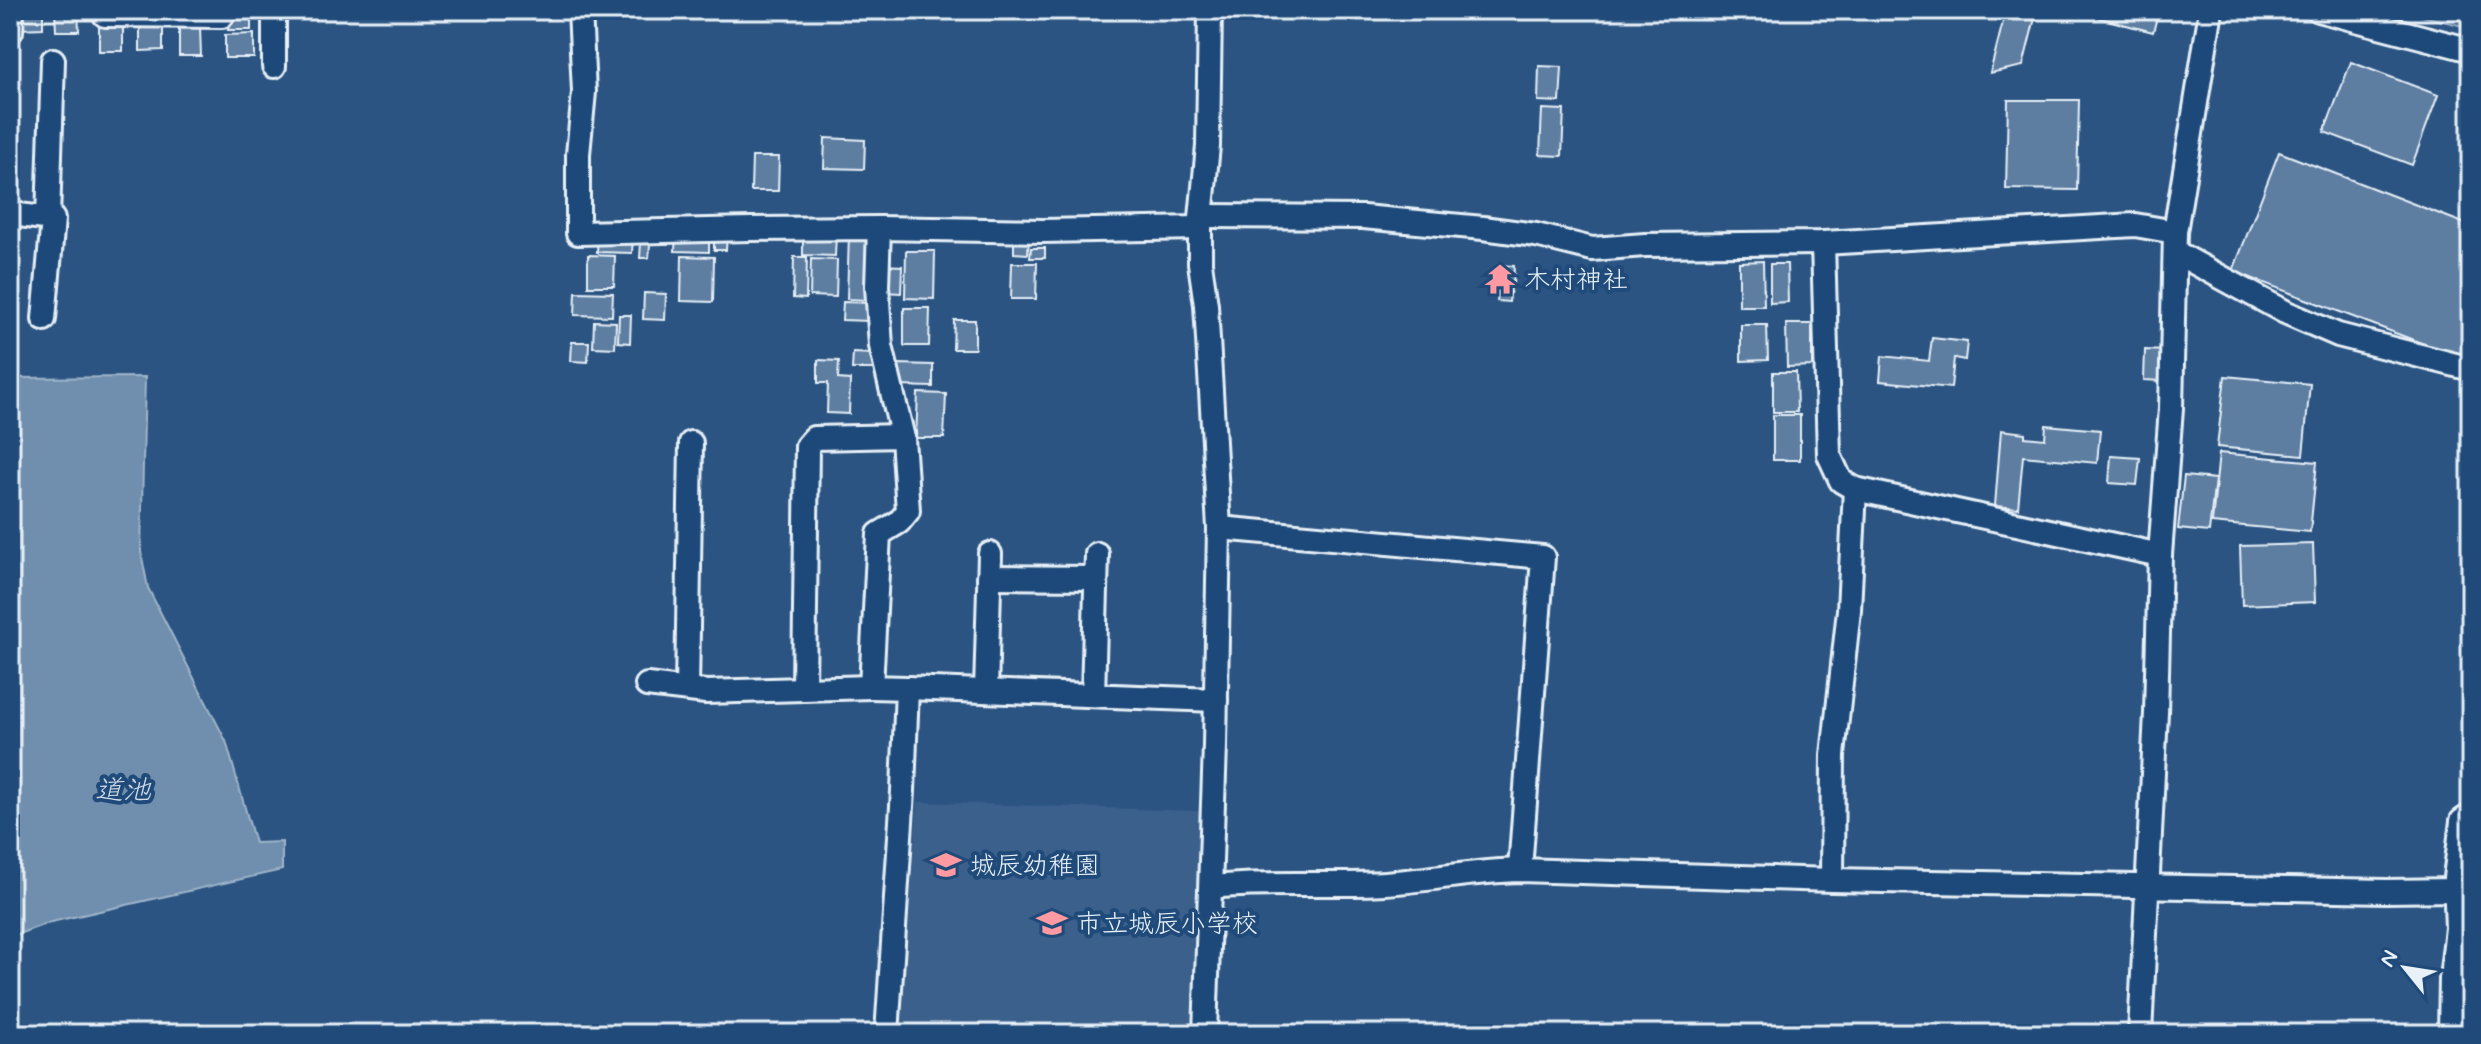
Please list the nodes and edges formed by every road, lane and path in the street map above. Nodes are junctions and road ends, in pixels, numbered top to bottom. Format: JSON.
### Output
{"nodes":[{"id":1,"x":105,"y":10,"type":"edge"},
{"id":2,"x":222,"y":10,"type":"edge"},
{"id":3,"x":274,"y":10,"type":"edge"},
{"id":4,"x":580,"y":10,"type":"edge"},
{"id":5,"x":1210,"y":10,"type":"edge"},
{"id":6,"x":2211,"y":10,"type":"edge"},
{"id":7,"x":2318,"y":10,"type":"edge"},
{"id":8,"x":2471,"y":50,"type":"edge"},
{"id":9,"x":53,"y":60,"type":"dead end"},
{"id":10,"x":274,"y":66,"type":"dead end"},
{"id":11,"x":10,"y":214,"type":"edge"},
{"id":12,"x":48,"y":219,"type":"junction"},
{"id":13,"x":1202,"y":222,"type":"junction"},
{"id":14,"x":879,"y":228,"type":"junction"},
{"id":15,"x":2175,"y":242,"type":"junction"},
{"id":16,"x":1823,"y":243,"type":"junction"},
{"id":17,"x":44,"y":319,"type":"dead end"},
{"id":18,"x":2471,"y":369,"type":"edge"},
{"id":19,"x":902,"y":436,"type":"junction"},
{"id":20,"x":691,"y":443,"type":"dead end"},
{"id":21,"x":1855,"y":489,"type":"junction"},
{"id":22,"x":1219,"y":528,"type":"junction"},
{"id":23,"x":990,"y":554,"type":"dead end"},
{"id":24,"x":1097,"y":554,"type":"dead end"},
{"id":25,"x":2160,"y":555,"type":"junction"},
{"id":26,"x":989,"y":577,"type":"junction"},
{"id":27,"x":1096,"y":578,"type":"junction"},
{"id":28,"x":647,"y":685,"type":"dead end"},
{"id":29,"x":871,"y":687,"type":"junction"},
{"id":30,"x":907,"y":688,"type":"junction"},
{"id":31,"x":687,"y":689,"type":"junction"},
{"id":32,"x":804,"y":689,"type":"junction"},
{"id":33,"x":986,"y":691,"type":"junction"},
{"id":34,"x":1093,"y":695,"type":"junction"},
{"id":35,"x":1216,"y":700,"type":"junction"},
{"id":36,"x":2468,"y":814,"type":"edge"},
{"id":37,"x":1520,"y":870,"type":"junction"},
{"id":38,"x":1832,"y":880,"type":"junction"},
{"id":39,"x":2147,"y":884,"type":"junction"},
{"id":40,"x":1211,"y":887,"type":"junction"},
{"id":41,"x":2455,"y":890,"type":"junction"},
{"id":42,"x":887,"y":1034,"type":"edge"},
{"id":43,"x":1205,"y":1034,"type":"edge"},
{"id":44,"x":2140,"y":1034,"type":"edge"},
{"id":45,"x":2450,"y":1034,"type":"edge"}],
"edges":[{"from":1,"to":2,"type":"street"},
{"from":3,"to":10,"type":"street"},
{"from":4,"to":14,"type":"street"},
{"from":5,"to":13,"type":"street"},
{"from":6,"to":15,"type":"street"},
{"from":7,"to":8,"type":"street"},
{"from":9,"to":12,"type":"street"},
{"from":11,"to":12,"type":"street"},
{"from":12,"to":17,"type":"street"},
{"from":13,"to":14,"type":"street"},
{"from":13,"to":16,"type":"street"},
{"from":13,"to":22,"type":"street"},
{"from":14,"to":19,"type":"street"},
{"from":15,"to":16,"type":"street"},
{"from":15,"to":18,"type":"street"},
{"from":15,"to":25,"type":"street"},
{"from":16,"to":21,"type":"street"},
{"from":19,"to":29,"type":"street"},
{"from":19,"to":32,"type":"street"},
{"from":20,"to":31,"type":"street"},
{"from":21,"to":25,"type":"street"},
{"from":21,"to":38,"type":"street"},
{"from":22,"to":35,"type":"street"},
{"from":22,"to":37,"type":"street"},
{"from":23,"to":26,"type":"street"},
{"from":24,"to":27,"type":"street"},
{"from":25,"to":39,"type":"street"},
{"from":26,"to":27,"type":"street"},
{"from":26,"to":33,"type":"street"},
{"from":27,"to":34,"type":"street"},
{"from":28,"to":31,"type":"street"},
{"from":29,"to":30,"type":"street"},
{"from":29,"to":32,"type":"street"},
{"from":30,"to":33,"type":"street"},
{"from":30,"to":42,"type":"street"},
{"from":31,"to":32,"type":"street"},
{"from":33,"to":34,"type":"street"},
{"from":34,"to":35,"type":"street"},
{"from":35,"to":40,"type":"street"},
{"from":36,"to":41,"type":"street"},
{"from":37,"to":38,"type":"street"},
{"from":37,"to":40,"type":"street"},
{"from":38,"to":39,"type":"street"},
{"from":39,"to":41,"type":"street"},
{"from":39,"to":44,"type":"street"},
{"from":40,"to":43,"type":"street"},
{"from":41,"to":45,"type":"street"}]}
